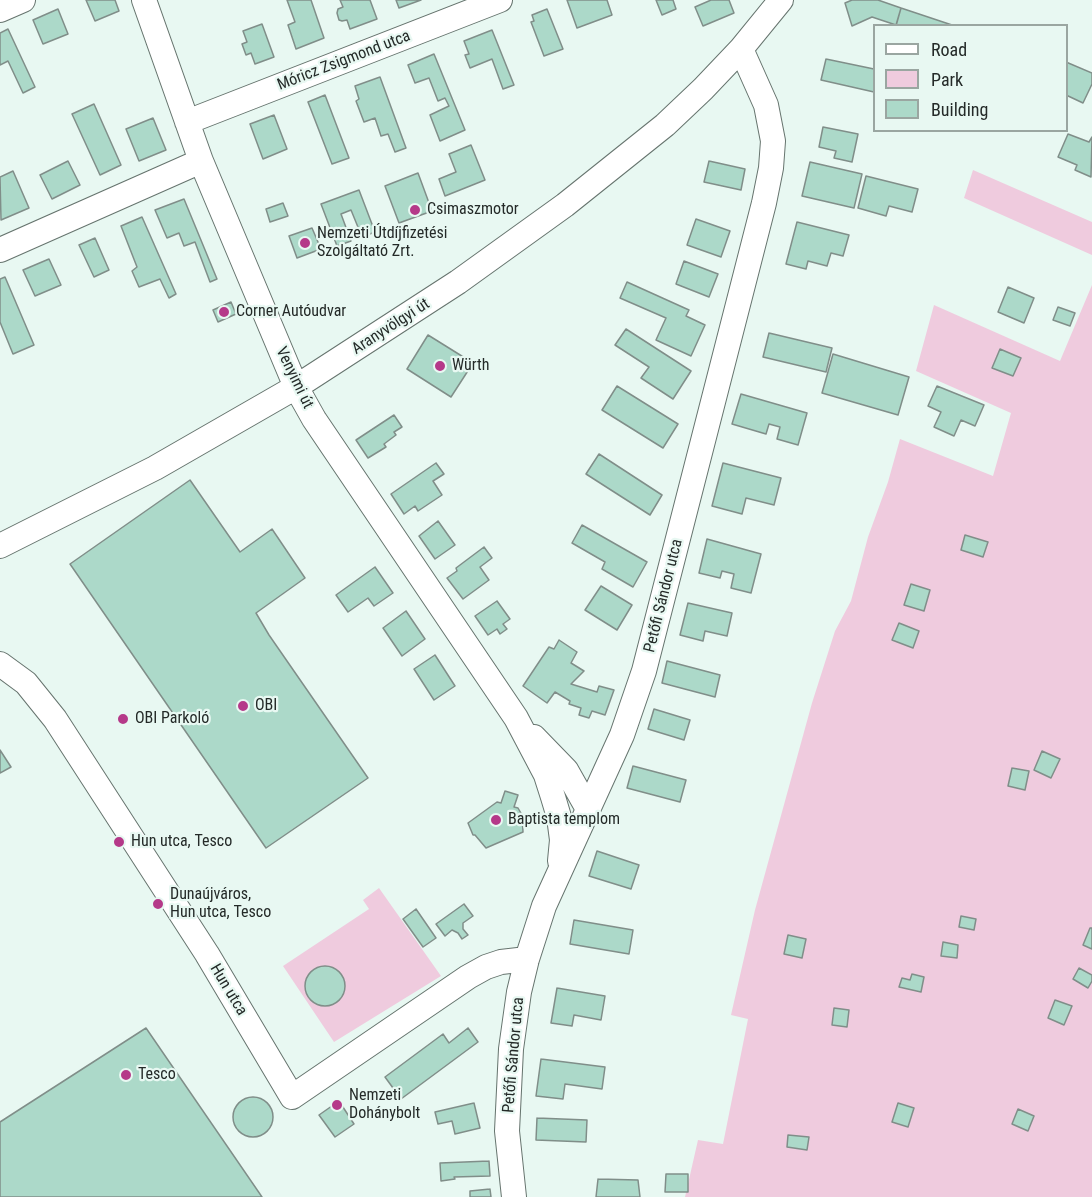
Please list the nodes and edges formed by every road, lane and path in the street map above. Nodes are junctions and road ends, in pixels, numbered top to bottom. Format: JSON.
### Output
{"nodes":[{"id":1,"x":23,"y":0,"type":"edge"},
{"id":2,"x":144,"y":0,"type":"edge"},
{"id":3,"x":500,"y":0,"type":"edge"},
{"id":4,"x":781,"y":0,"type":"edge"},
{"id":5,"x":0,"y":10,"type":"edge"},
{"id":6,"x":741,"y":49,"type":"junction"},
{"id":7,"x":187,"y":122,"type":"junction"},
{"id":8,"x":201,"y":161,"type":"junction"},
{"id":9,"x":0,"y":250,"type":"edge"},
{"id":10,"x":296,"y":387,"type":"junction"},
{"id":11,"x":0,"y":546,"type":"edge"},
{"id":12,"x":0,"y":664,"type":"edge"},
{"id":13,"x":516,"y":718,"type":"junction"},
{"id":14,"x":588,"y":809,"type":"junction"},
{"id":15,"x":558,"y":875,"type":"junction"},
{"id":16,"x":527,"y":959,"type":"junction"},
{"id":17,"x":514,"y":1197,"type":"edge"}],
"edges":[{"from":1,"to":5,"type":"street"},
{"from":2,"to":7,"type":"street","name":"Venyimi út"},
{"from":3,"to":7,"type":"street","name":"Móricz Zsigmond utca"},
{"from":4,"to":6,"type":"street"},
{"from":6,"to":10,"type":"street","name":"Aranyvölgyi út"},
{"from":6,"to":14,"type":"street","name":"Petőfi Sándor utca"},
{"from":7,"to":8,"type":"street","name":"Venyimi út"},
{"from":8,"to":9,"type":"street"},
{"from":8,"to":10,"type":"street","name":"Venyimi út"},
{"from":10,"to":11,"type":"street","name":"Aranyvölgyi út"},
{"from":10,"to":13,"type":"street","name":"Venyimi út"},
{"from":12,"to":16,"type":"street","name":"Hun utca"},
{"from":13,"to":14,"type":"street","name":"Venyimi út"},
{"from":13,"to":15,"type":"street","name":"Venyimi út"},
{"from":14,"to":15,"type":"street","name":"Petőfi Sándor utca"},
{"from":15,"to":16,"type":"street","name":"Petőfi Sándor utca"},
{"from":16,"to":17,"type":"street","name":"Petőfi Sándor utca"}]}
